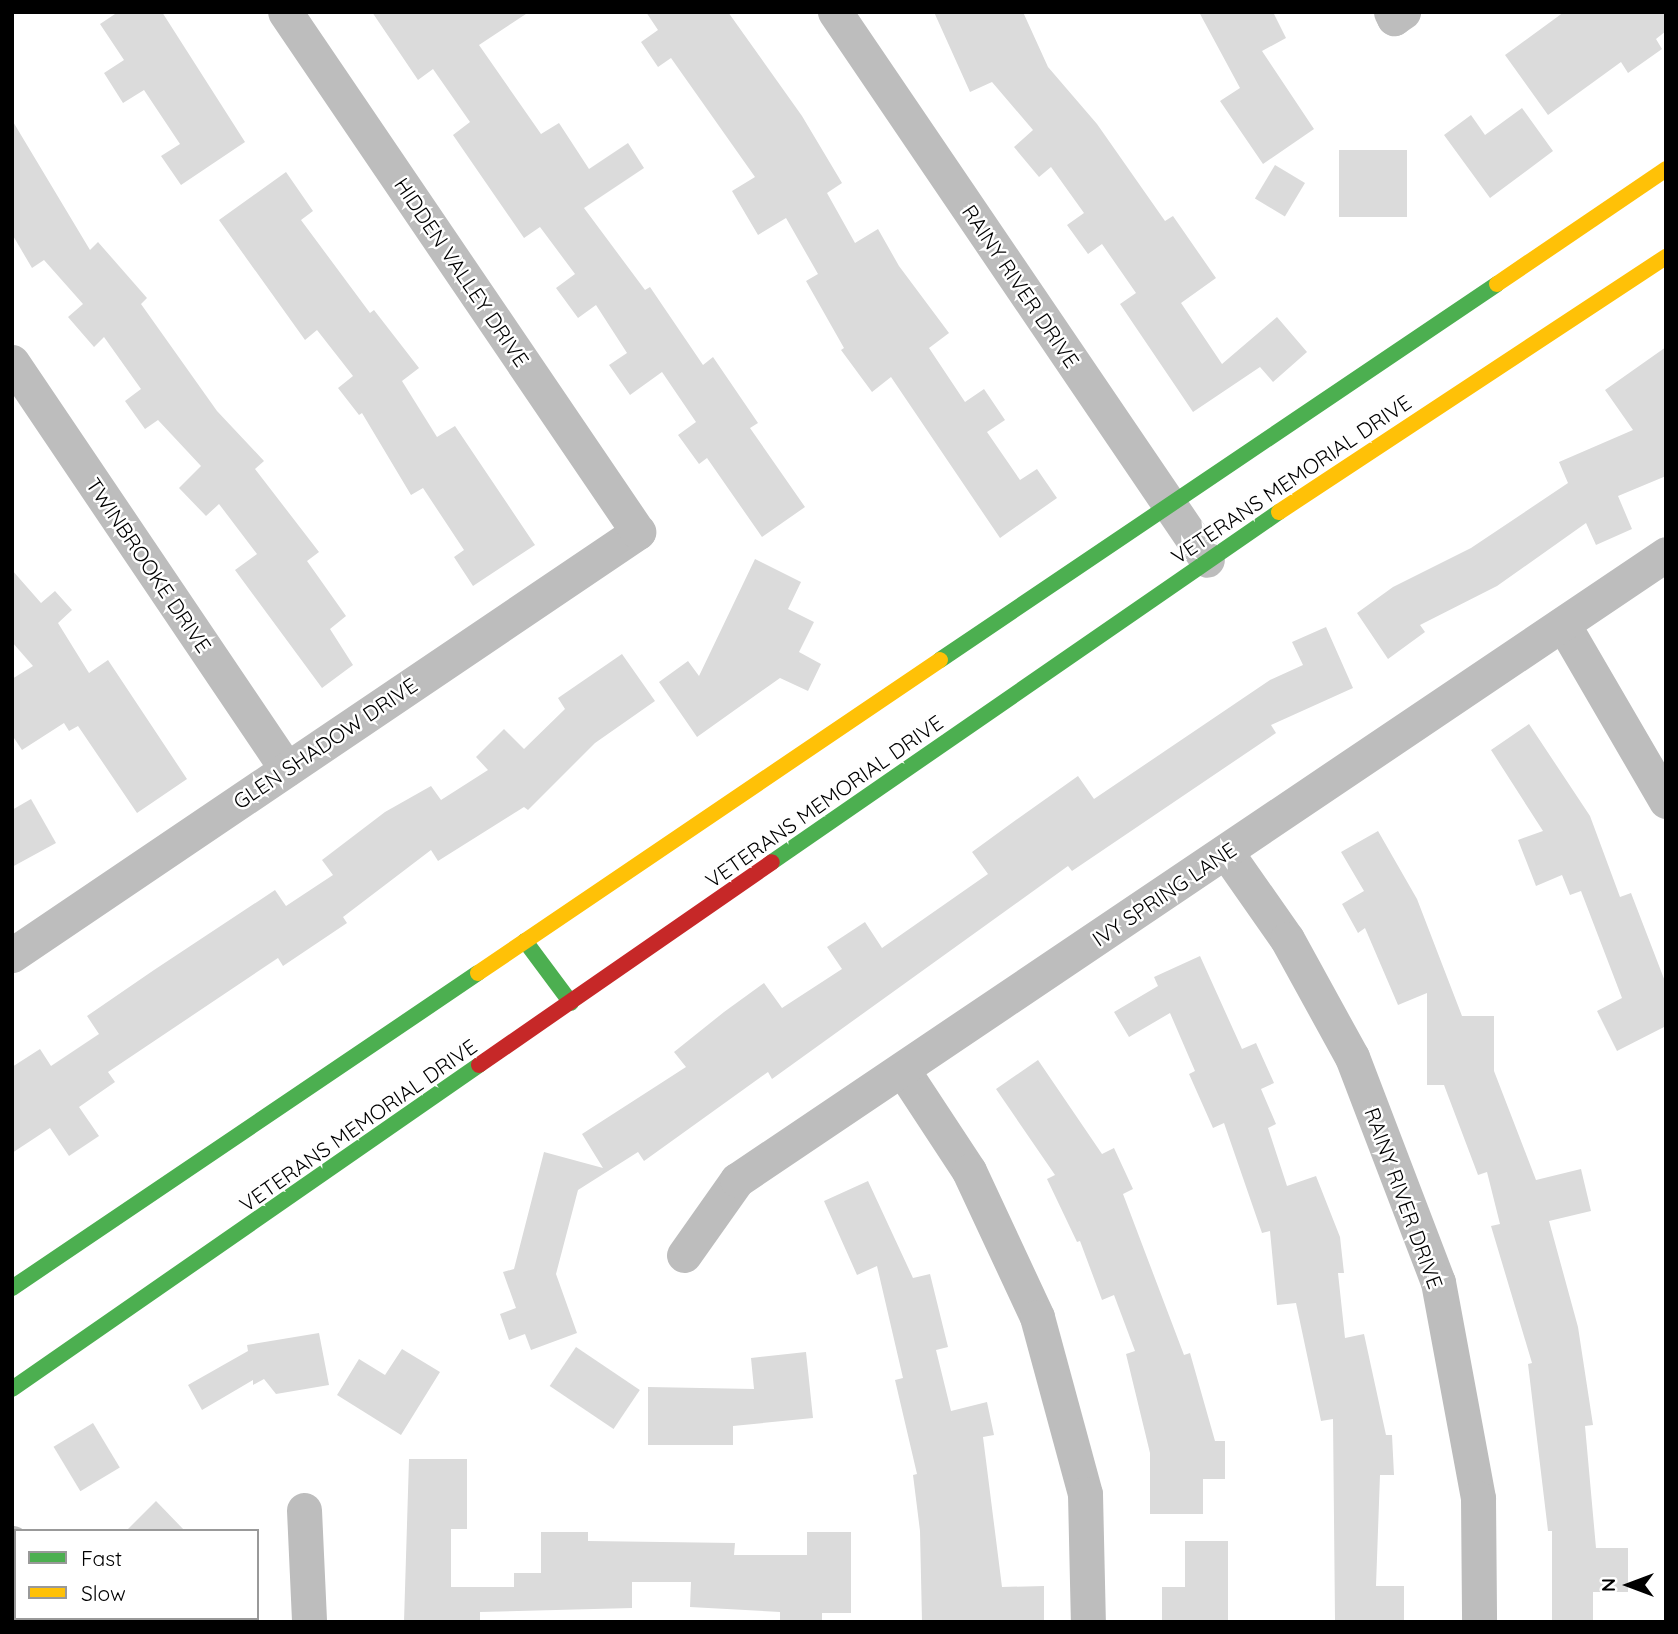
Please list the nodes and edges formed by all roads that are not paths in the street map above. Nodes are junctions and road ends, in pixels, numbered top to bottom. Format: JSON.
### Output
{"nodes":[{"id":1,"x":285,"y":12,"type":"edge"},
{"id":2,"x":835,"y":12,"type":"edge"},
{"id":3,"x":1666,"y":170,"type":"edge"},
{"id":4,"x":1666,"y":257,"type":"edge"},
{"id":5,"x":12,"y":362,"type":"edge"},
{"id":6,"x":1168,"y":504,"type":"junction"},
{"id":7,"x":638,"y":532,"type":"joint"},
{"id":8,"x":1666,"y":554,"type":"edge"},
{"id":9,"x":1207,"y":560,"type":"junction"},
{"id":10,"x":1563,"y":624,"type":"junction"},
{"id":11,"x":287,"y":769,"type":"junction"},
{"id":12,"x":1666,"y":801,"type":"edge"},
{"id":13,"x":1226,"y":852,"type":"junction"},
{"id":14,"x":525,"y":941,"type":"junction"},
{"id":15,"x":12,"y":955,"type":"edge"},
{"id":16,"x":571,"y":1003,"type":"junction"},
{"id":17,"x":904,"y":1072,"type":"junction"},
{"id":18,"x":684,"y":1255,"type":"dead end"},
{"id":19,"x":12,"y":1288,"type":"edge"},
{"id":20,"x":12,"y":1389,"type":"edge"},
{"id":21,"x":304,"y":1510,"type":"dead end"},
{"id":22,"x":309,"y":1622,"type":"edge"},
{"id":23,"x":1088,"y":1622,"type":"edge"},
{"id":24,"x":1479,"y":1622,"type":"edge"}],
"edges":[{"from":1,"to":7,"type":"street","name":"HIDDEN VALLEY DRIVE"},
{"from":2,"to":6,"type":"street","name":"RAINY RIVER DRIVE"},
{"from":3,"to":6,"type":"main road"},
{"from":4,"to":9,"type":"main road","name":"VETERANS MEMORIAL DRIVE"},
{"from":5,"to":11,"type":"street","name":"TWINBROOKE DRIVE"},
{"from":6,"to":9,"type":"street","name":"RAINY RIVER DRIVE"},
{"from":6,"to":14,"type":"main road"},
{"from":7,"to":11,"type":"street","name":"GLEN SHADOW DRIVE"},
{"from":8,"to":10,"type":"street","name":"IVY SPRING LANE"},
{"from":9,"to":16,"type":"main road","name":"VETERANS MEMORIAL DRIVE"},
{"from":10,"to":12,"type":"street"},
{"from":10,"to":13,"type":"street","name":"IVY SPRING LANE"},
{"from":11,"to":15,"type":"street","name":"GLEN SHADOW DRIVE"},
{"from":13,"to":17,"type":"street","name":"IVY SPRING LANE"},
{"from":13,"to":24,"type":"street","name":"RAINY RIVER DRIVE"},
{"from":14,"to":16,"type":"main road"},
{"from":14,"to":19,"type":"main road"},
{"from":16,"to":20,"type":"main road","name":"VETERANS MEMORIAL DRIVE"},
{"from":17,"to":18,"type":"street","name":"IVY SPRING LANE"},
{"from":17,"to":23,"type":"street"},
{"from":21,"to":22,"type":"street"}]}
